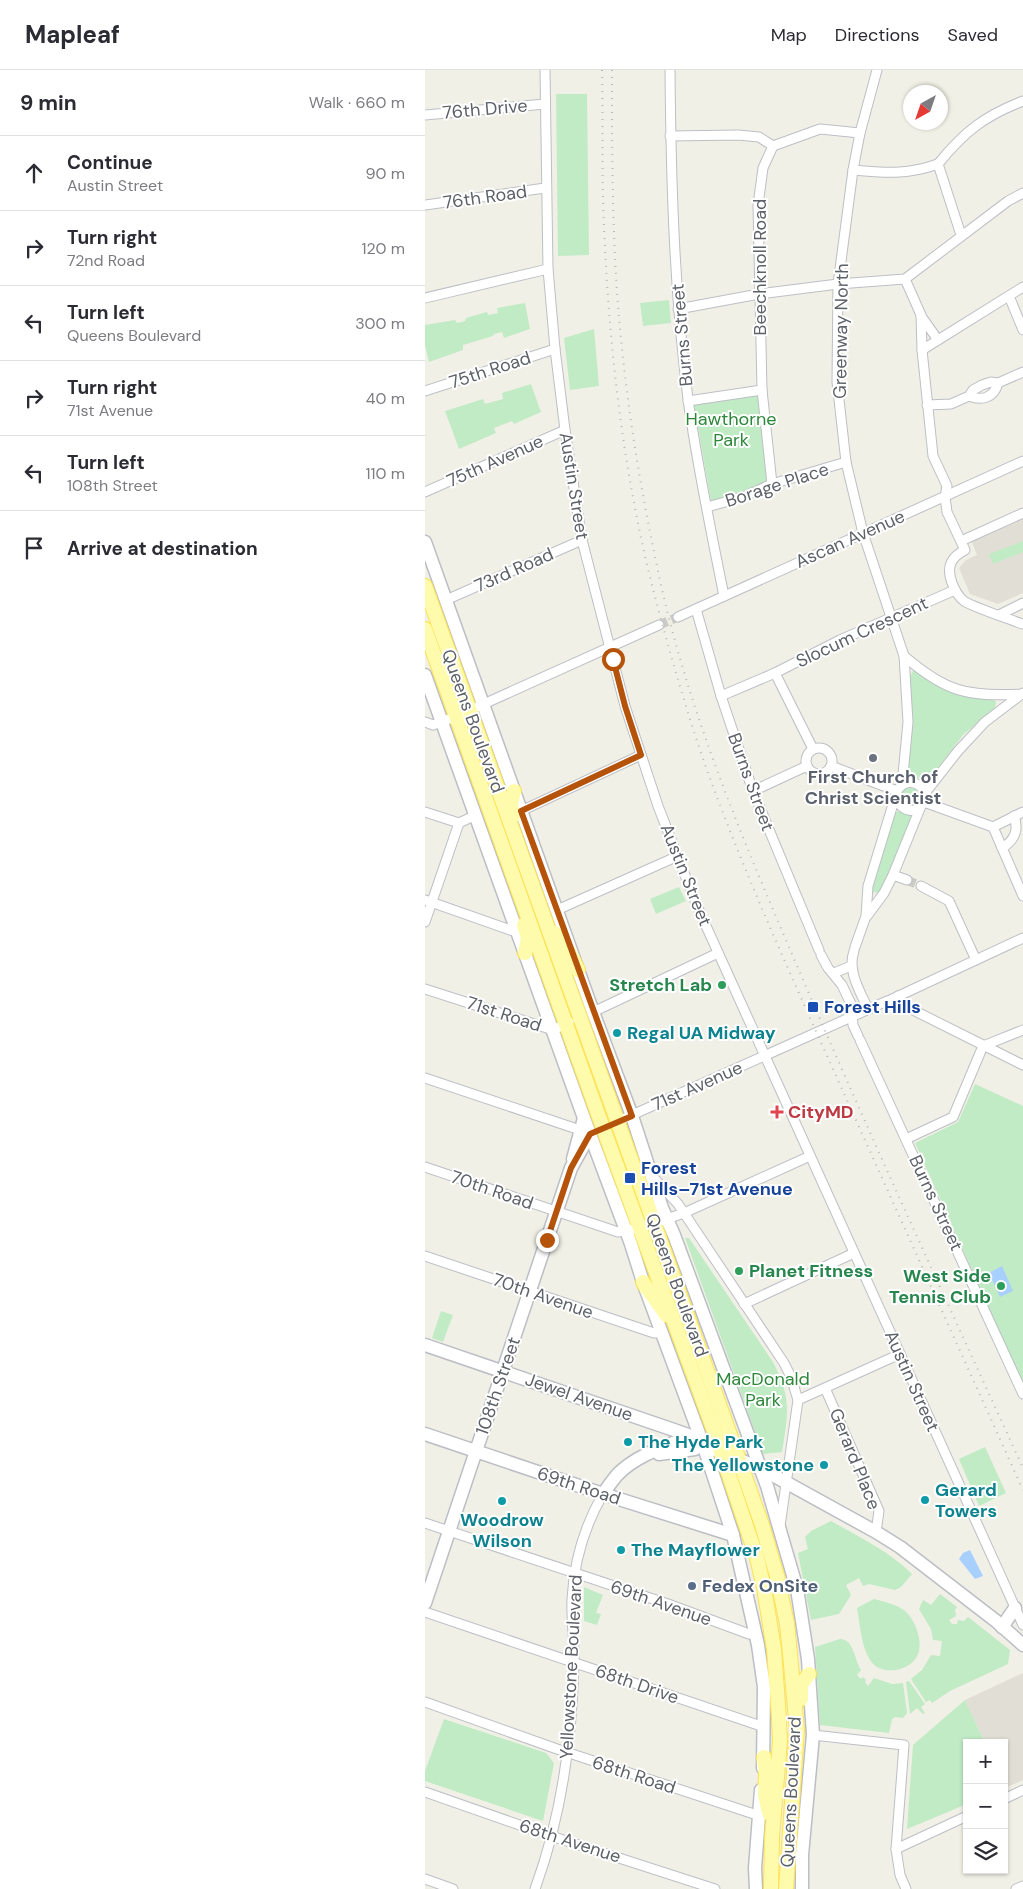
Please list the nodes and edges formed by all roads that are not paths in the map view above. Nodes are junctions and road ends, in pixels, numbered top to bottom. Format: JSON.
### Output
{"nodes":[{"id":1,"x":545,"y":70,"type":"edge"},
{"id":2,"x":670,"y":70,"type":"edge"},
{"id":3,"x":877,"y":70,"type":"edge"},
{"id":4,"x":1023,"y":102,"type":"edge"},
{"id":5,"x":545,"y":104,"type":"junction"},
{"id":6,"x":425,"y":115,"type":"edge"},
{"id":7,"x":860,"y":133,"type":"junction"},
{"id":8,"x":670,"y":136,"type":"junction"},
{"id":9,"x":773,"y":146,"type":"junction"},
{"id":10,"x":938,"y":164,"type":"junction"},
{"id":11,"x":853,"y":170,"type":"junction"},
{"id":12,"x":545,"y":188,"type":"junction"},
{"id":13,"x":1023,"y":193,"type":"edge"},
{"id":14,"x":425,"y":205,"type":"edge"},
{"id":15,"x":961,"y":235,"type":"junction"},
{"id":16,"x":548,"y":269,"type":"junction"},
{"id":17,"x":905,"y":279,"type":"junction"},
{"id":18,"x":839,"y":284,"type":"junction"},
{"id":19,"x":1023,"y":287,"type":"edge"},
{"id":20,"x":759,"y":294,"type":"junction"},
{"id":21,"x":1009,"y":296,"type":"junction"},
{"id":22,"x":425,"y":298,"type":"edge"},
{"id":23,"x":679,"y":309,"type":"junction"},
{"id":24,"x":921,"y":316,"type":"junction"},
{"id":25,"x":1023,"y":330,"type":"edge"},
{"id":26,"x":939,"y":340,"type":"junction"},
{"id":27,"x":555,"y":349,"type":"junction"},
{"id":28,"x":922,"y":350,"type":"junction"},
{"id":29,"x":1023,"y":372,"type":"edge"},
{"id":30,"x":425,"y":390,"type":"edge"},
{"id":31,"x":762,"y":390,"type":"junction"},
{"id":32,"x":689,"y":400,"type":"junction"},
{"id":33,"x":927,"y":405,"type":"junction"},
{"id":34,"x":565,"y":430,"type":"junction"},
{"id":35,"x":1023,"y":461,"type":"edge"},
{"id":36,"x":846,"y":462,"type":"junction"},
{"id":37,"x":772,"y":484,"type":"junction"},
{"id":38,"x":425,"y":492,"type":"edge"},
{"id":39,"x":945,"y":497,"type":"junction"},
{"id":40,"x":707,"y":507,"type":"junction"},
{"id":41,"x":1023,"y":513,"type":"edge"},
{"id":42,"x":863,"y":533,"type":"junction"},
{"id":43,"x":583,"y":540,"type":"junction"},
{"id":44,"x":961,"y":541,"type":"junction"},
{"id":45,"x":425,"y":542,"type":"edge"},
{"id":46,"x":425,"y":586,"type":"edge"},
{"id":47,"x":955,"y":590,"type":"junction"},
{"id":48,"x":724,"y":596,"type":"junction"},
{"id":49,"x":446,"y":600,"type":"junction"},
{"id":50,"x":1023,"y":603,"type":"edge"},
{"id":51,"x":696,"y":609,"type":"junction"},
{"id":52,"x":999,"y":615,"type":"junction"},
{"id":53,"x":678,"y":617,"type":"tunnel mouth"},
{"id":54,"x":890,"y":618,"type":"junction"},
{"id":55,"x":1023,"y":623,"type":"edge"},
{"id":56,"x":659,"y":626,"type":"tunnel mouth"},
{"id":57,"x":425,"y":629,"type":"edge"},
{"id":58,"x":610,"y":648,"type":"junction"},
{"id":59,"x":903,"y":656,"type":"junction"},
{"id":60,"x":775,"y":674,"type":"junction"},
{"id":61,"x":425,"y":675,"type":"edge"},
{"id":62,"x":1022,"y":694,"type":"edge"},
{"id":63,"x":721,"y":696,"type":"junction"},
{"id":64,"x":484,"y":704,"type":"junction"},
{"id":65,"x":463,"y":713,"type":"junction"},
{"id":66,"x":425,"y":722,"type":"edge"},
{"id":67,"x":441,"y":722,"type":"junction"},
{"id":68,"x":813,"y":749,"type":"junction"},
{"id":69,"x":641,"y":755,"type":"junction"},
{"id":70,"x":807,"y":766,"type":"junction"},
{"id":71,"x":831,"y":766,"type":"junction"},
{"id":72,"x":753,"y":790,"type":"junction"},
{"id":73,"x":514,"y":791,"type":"junction"},
{"id":74,"x":899,"y":791,"type":"junction"},
{"id":75,"x":923,"y":800,"type":"junction"},
{"id":76,"x":521,"y":811,"type":"junction"},
{"id":77,"x":425,"y":812,"type":"edge"},
{"id":78,"x":1023,"y":812,"type":"edge"},
{"id":79,"x":476,"y":815,"type":"junction"},
{"id":80,"x":1014,"y":816,"type":"junction"},
{"id":81,"x":459,"y":823,"type":"junction"},
{"id":82,"x":993,"y":827,"type":"junction"},
{"id":83,"x":1002,"y":848,"type":"junction"},
{"id":84,"x":521,"y":851,"type":"junction"},
{"id":85,"x":677,"y":856,"type":"junction"},
{"id":86,"x":893,"y":875,"type":"junction"},
{"id":87,"x":513,"y":876,"type":"junction"},
{"id":88,"x":907,"y":880,"type":"tunnel mouth"},
{"id":89,"x":921,"y":886,"type":"tunnel mouth"},
{"id":90,"x":1023,"y":896,"type":"edge"},
{"id":91,"x":428,"y":901,"type":"edge"},
{"id":92,"x":557,"y":910,"type":"junction"},
{"id":93,"x":866,"y":916,"type":"junction"},
{"id":94,"x":545,"y":918,"type":"junction"},
{"id":95,"x":425,"y":922,"type":"edge"},
{"id":96,"x":516,"y":932,"type":"junction"},
{"id":97,"x":1023,"y":938,"type":"edge"},
{"id":98,"x":525,"y":953,"type":"junction"},
{"id":99,"x":719,"y":953,"type":"junction"},
{"id":100,"x":976,"y":960,"type":"junction"},
{"id":101,"x":851,"y":966,"type":"junction"},
{"id":102,"x":578,"y":970,"type":"junction"},
{"id":103,"x":833,"y":973,"type":"junction"},
{"id":104,"x":425,"y":989,"type":"edge"},
{"id":105,"x":892,"y":999,"type":"junction"},
{"id":106,"x":868,"y":1009,"type":"junction"},
{"id":107,"x":587,"y":1015,"type":"junction"},
{"id":108,"x":852,"y":1016,"type":"junction"},
{"id":109,"x":559,"y":1027,"type":"junction"},
{"id":110,"x":1023,"y":1030,"type":"edge"},
{"id":111,"x":983,"y":1046,"type":"junction"},
{"id":112,"x":764,"y":1056,"type":"junction"},
{"id":113,"x":1023,"y":1065,"type":"edge"},
{"id":114,"x":425,"y":1078,"type":"edge"},
{"id":115,"x":632,"y":1116,"type":"junction"},
{"id":116,"x":617,"y":1122,"type":"junction"},
{"id":117,"x":585,"y":1127,"type":"junction"},
{"id":118,"x":603,"y":1128,"type":"junction"},
{"id":119,"x":907,"y":1139,"type":"junction"},
{"id":120,"x":810,"y":1156,"type":"junction"},
{"id":121,"x":425,"y":1167,"type":"edge"},
{"id":122,"x":653,"y":1177,"type":"junction"},
{"id":123,"x":557,"y":1212,"type":"junction"},
{"id":124,"x":684,"y":1213,"type":"junction"},
{"id":125,"x":661,"y":1221,"type":"junction"},
{"id":126,"x":641,"y":1228,"type":"junction"},
{"id":127,"x":627,"y":1231,"type":"junction"},
{"id":128,"x":854,"y":1253,"type":"junction"},
{"id":129,"x":425,"y":1256,"type":"edge"},
{"id":130,"x":643,"y":1282,"type":"junction"},
{"id":131,"x":530,"y":1291,"type":"junction"},
{"id":132,"x":744,"y":1304,"type":"junction"},
{"id":133,"x":662,"y":1333,"type":"junction"},
{"id":134,"x":678,"y":1335,"type":"junction"},
{"id":135,"x":425,"y":1345,"type":"edge"},
{"id":136,"x":900,"y":1354,"type":"junction"},
{"id":137,"x":503,"y":1371,"type":"junction"},
{"id":138,"x":825,"y":1388,"type":"junction"},
{"id":139,"x":1023,"y":1394,"type":"edge"},
{"id":140,"x":798,"y":1400,"type":"junction"},
{"id":141,"x":425,"y":1434,"type":"edge"},
{"id":142,"x":691,"y":1436,"type":"junction"},
{"id":143,"x":703,"y":1444,"type":"junction"},
{"id":144,"x":476,"y":1451,"type":"junction"},
{"id":145,"x":720,"y":1452,"type":"junction"},
{"id":146,"x":642,"y":1457,"type":"junction"},
{"id":147,"x":738,"y":1459,"type":"junction"},
{"id":148,"x":759,"y":1468,"type":"junction"},
{"id":149,"x":785,"y":1481,"type":"junction"},
{"id":150,"x":603,"y":1494,"type":"junction"},
{"id":151,"x":425,"y":1524,"type":"edge"},
{"id":152,"x":780,"y":1528,"type":"junction"},
{"id":153,"x":449,"y":1532,"type":"junction"},
{"id":154,"x":876,"y":1532,"type":"junction"},
{"id":155,"x":733,"y":1535,"type":"junction"},
{"id":156,"x":574,"y":1574,"type":"junction"},
{"id":157,"x":425,"y":1603,"type":"edge"},
{"id":158,"x":1015,"y":1608,"type":"junction"},
{"id":159,"x":425,"y":1612,"type":"edge"},
{"id":160,"x":1023,"y":1625,"type":"edge"},
{"id":161,"x":1002,"y":1627,"type":"junction"},
{"id":162,"x":755,"y":1634,"type":"junction"},
{"id":163,"x":1023,"y":1645,"type":"edge"},
{"id":164,"x":773,"y":1651,"type":"junction"},
{"id":165,"x":575,"y":1663,"type":"junction"},
{"id":166,"x":809,"y":1674,"type":"junction"},
{"id":167,"x":765,"y":1687,"type":"junction"},
{"id":168,"x":425,"y":1702,"type":"edge"},
{"id":169,"x":796,"y":1719,"type":"junction"},
{"id":170,"x":764,"y":1727,"type":"junction"},
{"id":171,"x":813,"y":1735,"type":"junction"},
{"id":172,"x":568,"y":1753,"type":"junction"},
{"id":173,"x":764,"y":1757,"type":"junction"},
{"id":174,"x":1023,"y":1790,"type":"edge"},
{"id":175,"x":425,"y":1792,"type":"edge"},
{"id":176,"x":1008,"y":1797,"type":"edge"},
{"id":177,"x":759,"y":1816,"type":"junction"},
{"id":178,"x":963,"y":1818,"type":"edge"},
{"id":179,"x":551,"y":1836,"type":"junction"},
{"id":180,"x":772,"y":1837,"type":"junction"},
{"id":181,"x":896,"y":1849,"type":"junction"},
{"id":182,"x":425,"y":1880,"type":"edge"},
{"id":183,"x":1023,"y":1886,"type":"edge"},
{"id":184,"x":453,"y":1889,"type":"edge"},
{"id":185,"x":535,"y":1889,"type":"edge"},
{"id":186,"x":715,"y":1889,"type":"edge"},
{"id":187,"x":756,"y":1889,"type":"edge"},
{"id":188,"x":771,"y":1889,"type":"edge"},
{"id":189,"x":786,"y":1889,"type":"edge"},
{"id":190,"x":802,"y":1889,"type":"edge"},
{"id":191,"x":906,"y":1889,"type":"edge"},
{"id":192,"x":1017,"y":1889,"type":"edge"}],
"edges":[{"from":1,"to":5,"type":"street","name":"Austin Street"},
{"from":2,"to":8,"type":"street","name":"Burns Street"},
{"from":3,"to":7,"type":"street","name":"Greenway North"},
{"from":4,"to":10,"type":"street"},
{"from":5,"to":6,"type":"street","name":"76th Drive"},
{"from":5,"to":12,"type":"street","name":"Austin Street"},
{"from":7,"to":9,"type":"street"},
{"from":7,"to":11,"type":"street","name":"Greenway North"},
{"from":8,"to":9,"type":"street"},
{"from":8,"to":23,"type":"street","name":"Burns Street"},
{"from":9,"to":20,"type":"street","name":"Beechknoll Road"},
{"from":10,"to":11,"type":"street"},
{"from":10,"to":15,"type":"street"},
{"from":11,"to":18,"type":"street","name":"Greenway North"},
{"from":12,"to":14,"type":"street","name":"76th Road"},
{"from":12,"to":16,"type":"street","name":"Austin Street"},
{"from":13,"to":15,"type":"street"},
{"from":15,"to":17,"type":"street"},
{"from":16,"to":22,"type":"street"},
{"from":16,"to":27,"type":"street","name":"Austin Street"},
{"from":17,"to":18,"type":"street"},
{"from":17,"to":24,"type":"street"},
{"from":18,"to":20,"type":"street"},
{"from":18,"to":36,"type":"street","name":"Greenway North"},
{"from":19,"to":21,"type":"street"},
{"from":20,"to":23,"type":"street"},
{"from":20,"to":31,"type":"street","name":"Beechknoll Road"},
{"from":21,"to":25,"type":"street"},
{"from":21,"to":26,"type":"street"},
{"from":23,"to":32,"type":"street","name":"Burns Street"},
{"from":24,"to":26,"type":"street"},
{"from":24,"to":28,"type":"street"},
{"from":26,"to":28,"type":"street"},
{"from":27,"to":30,"type":"street","name":"75th Road"},
{"from":27,"to":34,"type":"street","name":"Austin Street"},
{"from":28,"to":33,"type":"street"},
{"from":29,"to":33,"type":"street"},
{"from":31,"to":32,"type":"street"},
{"from":31,"to":37,"type":"street","name":"Beechknoll Road"},
{"from":32,"to":40,"type":"street","name":"Burns Street"},
{"from":33,"to":39,"type":"street"},
{"from":34,"to":38,"type":"street","name":"75th Avenue"},
{"from":34,"to":43,"type":"street","name":"Austin Street"},
{"from":35,"to":39,"type":"street","name":"Ascan Avenue"},
{"from":36,"to":37,"type":"street","name":"Borage Place"},
{"from":36,"to":42,"type":"street","name":"Greenway North"},
{"from":37,"to":40,"type":"street","name":"Borage Place"},
{"from":39,"to":42,"type":"street","name":"Ascan Avenue"},
{"from":39,"to":44,"type":"street"},
{"from":40,"to":48,"type":"street","name":"Burns Street"},
{"from":41,"to":44,"type":"street"},
{"from":42,"to":48,"type":"street","name":"Ascan Avenue"},
{"from":42,"to":54,"type":"street","name":"Greenway North"},
{"from":43,"to":49,"type":"street","name":"73rd Road"},
{"from":43,"to":58,"type":"street","name":"Austin Street"},
{"from":44,"to":47,"type":"street"},
{"from":45,"to":49,"type":"street","name":"Queens Boulevard"},
{"from":46,"to":65,"type":"main road","name":"Queens Boulevard"},
{"from":47,"to":52,"type":"street"},
{"from":47,"to":54,"type":"street","name":"Slocum Crescent"},
{"from":48,"to":51,"type":"street","name":"Ascan Avenue"},
{"from":49,"to":64,"type":"street","name":"Queens Boulevard"},
{"from":50,"to":52,"type":"street"},
{"from":51,"to":53,"type":"street","name":"Ascan Avenue"},
{"from":51,"to":63,"type":"street","name":"Burns Street"},
{"from":52,"to":55,"type":"street"},
{"from":54,"to":59,"type":"street","name":"Greenway North"},
{"from":54,"to":60,"type":"street","name":"Slocum Crescent"},
{"from":56,"to":58,"type":"street"},
{"from":57,"to":65,"type":"main road","name":"Queens Boulevard"},
{"from":58,"to":64,"type":"street"},
{"from":58,"to":69,"type":"street","name":"Austin Street"},
{"from":59,"to":62,"type":"street"},
{"from":59,"to":74,"type":"street","name":"Greenway North"},
{"from":60,"to":63,"type":"street","name":"Slocum Crescent"},
{"from":60,"to":68,"type":"street"},
{"from":61,"to":67,"type":"street","name":"Queens Boulevard"},
{"from":62,"to":75,"type":"street"},
{"from":63,"to":72,"type":"street","name":"Burns Street"},
{"from":64,"to":65,"type":"street"},
{"from":64,"to":73,"type":"street","name":"Queens Boulevard"},
{"from":65,"to":67,"type":"street"},
{"from":65,"to":84,"type":"main road","name":"Queens Boulevard"},
{"from":65,"to":87,"type":"main road","name":"Queens Boulevard"},
{"from":66,"to":67,"type":"street"},
{"from":67,"to":79,"type":"street","name":"Queens Boulevard"},
{"from":68,"to":70,"type":"street"},
{"from":68,"to":71,"type":"street"},
{"from":69,"to":76,"type":"street"},
{"from":69,"to":85,"type":"street","name":"Austin Street"},
{"from":70,"to":71,"type":"street"},
{"from":70,"to":72,"type":"street"},
{"from":71,"to":74,"type":"street"},
{"from":72,"to":103,"type":"street","name":"Burns Street"},
{"from":73,"to":76,"type":"street","name":"Queens Boulevard"},
{"from":73,"to":84,"type":"main road"},
{"from":74,"to":75,"type":"street"},
{"from":74,"to":75,"type":"street"},
{"from":74,"to":93,"type":"street","name":"Greenway North"},
{"from":75,"to":82,"type":"street"},
{"from":75,"to":86,"type":"street"},
{"from":76,"to":92,"type":"street","name":"Queens Boulevard"},
{"from":77,"to":81,"type":"street"},
{"from":78,"to":80,"type":"street"},
{"from":79,"to":81,"type":"street"},
{"from":79,"to":96,"type":"street","name":"Queens Boulevard"},
{"from":80,"to":82,"type":"street"},
{"from":80,"to":83,"type":"street"},
{"from":81,"to":91,"type":"street"},
{"from":82,"to":83,"type":"street"},
{"from":83,"to":90,"type":"street"},
{"from":84,"to":94,"type":"main road","name":"Queens Boulevard"},
{"from":85,"to":92,"type":"street"},
{"from":85,"to":99,"type":"street","name":"Austin Street"},
{"from":86,"to":88,"type":"street"},
{"from":86,"to":93,"type":"street"},
{"from":87,"to":98,"type":"main road"},
{"from":87,"to":109,"type":"main road","name":"Queens Boulevard"},
{"from":89,"to":100,"type":"street"},
{"from":91,"to":95,"type":"street"},
{"from":91,"to":96,"type":"street"},
{"from":92,"to":102,"type":"street","name":"Queens Boulevard"},
{"from":93,"to":101,"type":"street"},
{"from":94,"to":102,"type":"main road"},
{"from":94,"to":107,"type":"main road","name":"Queens Boulevard"},
{"from":96,"to":98,"type":"street","name":"Queens Boulevard"},
{"from":97,"to":100,"type":"street","name":"71st Avenue"},
{"from":98,"to":109,"type":"street","name":"Queens Boulevard"},
{"from":99,"to":107,"type":"street","name":"71st Road"},
{"from":99,"to":112,"type":"street","name":"Austin Street"},
{"from":100,"to":105,"type":"street","name":"71st Avenue"},
{"from":101,"to":103,"type":"street"},
{"from":101,"to":106,"type":"street"},
{"from":102,"to":107,"type":"street","name":"Queens Boulevard"},
{"from":103,"to":108,"type":"street","name":"Burns Street"},
{"from":104,"to":109,"type":"street","name":"71st Road"},
{"from":105,"to":106,"type":"street","name":"71st Avenue"},
{"from":105,"to":111,"type":"street"},
{"from":106,"to":108,"type":"street","name":"71st Avenue"},
{"from":107,"to":109,"type":"street","name":"71st Road"},
{"from":107,"to":115,"type":"street","name":"Queens Boulevard"},
{"from":107,"to":116,"type":"main road","name":"Queens Boulevard"},
{"from":108,"to":112,"type":"street","name":"71st Avenue"},
{"from":108,"to":119,"type":"street","name":"Burns Street"},
{"from":109,"to":117,"type":"street","name":"Queens Boulevard"},
{"from":109,"to":118,"type":"main road","name":"Queens Boulevard"},
{"from":110,"to":111,"type":"street"},
{"from":111,"to":113,"type":"street"},
{"from":111,"to":119,"type":"street"},
{"from":112,"to":115,"type":"street","name":"71st Avenue"},
{"from":112,"to":120,"type":"street","name":"Austin Street"},
{"from":114,"to":117,"type":"street"},
{"from":115,"to":116,"type":"street","name":"71st Avenue"},
{"from":115,"to":122,"type":"street","name":"Queens Boulevard"},
{"from":116,"to":118,"type":"street","name":"71st Avenue"},
{"from":116,"to":125,"type":"main road","name":"Queens Boulevard"},
{"from":117,"to":118,"type":"street","name":"71st Avenue"},
{"from":117,"to":123,"type":"street","name":"108th Street"},
{"from":117,"to":127,"type":"street","name":"Queens Boulevard"},
{"from":118,"to":126,"type":"main road","name":"Queens Boulevard"},
{"from":119,"to":139,"type":"street","name":"Burns Street"},
{"from":120,"to":124,"type":"street","name":"70th Road"},
{"from":120,"to":128,"type":"street","name":"Austin Street"},
{"from":121,"to":123,"type":"street","name":"70th Road"},
{"from":122,"to":124,"type":"street","name":"Queens Boulevard"},
{"from":122,"to":125,"type":"street","name":"Queens Boulevard"},
{"from":123,"to":127,"type":"street","name":"70th Road"},
{"from":123,"to":131,"type":"street","name":"108th Street"},
{"from":124,"to":125,"type":"street","name":"70th Road"},
{"from":124,"to":132,"type":"street","name":"Queens Boulevard"},
{"from":125,"to":126,"type":"street","name":"70th Road"},
{"from":125,"to":147,"type":"main road","name":"Queens Boulevard"},
{"from":125,"to":148,"type":"street","name":"Queens Boulevard"},
{"from":126,"to":127,"type":"street","name":"70th Road"},
{"from":126,"to":134,"type":"main road","name":"Queens Boulevard"},
{"from":127,"to":130,"type":"street","name":"Queens Boulevard"},
{"from":128,"to":132,"type":"street"},
{"from":128,"to":136,"type":"street","name":"Austin Street"},
{"from":129,"to":131,"type":"street","name":"70th Avenue"},
{"from":130,"to":133,"type":"street","name":"Queens Boulevard"},
{"from":130,"to":134,"type":"main road"},
{"from":131,"to":133,"type":"street","name":"70th Avenue"},
{"from":131,"to":137,"type":"street","name":"108th Street"},
{"from":132,"to":140,"type":"street","name":"Queens Boulevard"},
{"from":133,"to":143,"type":"street","name":"Queens Boulevard"},
{"from":134,"to":145,"type":"main road","name":"Queens Boulevard"},
{"from":135,"to":137,"type":"street","name":"Jewel Avenue"},
{"from":136,"to":138,"type":"street"},
{"from":136,"to":158,"type":"street","name":"Austin Street"},
{"from":137,"to":142,"type":"street","name":"Jewel Avenue"},
{"from":137,"to":144,"type":"street","name":"108th Street"},
{"from":138,"to":140,"type":"street"},
{"from":138,"to":154,"type":"street","name":"Gerard Place"},
{"from":140,"to":149,"type":"street","name":"Queens Boulevard"},
{"from":141,"to":144,"type":"street","name":"69th Road"},
{"from":142,"to":143,"type":"street","name":"Jewel Avenue"},
{"from":142,"to":146,"type":"street","name":"Yellowstone Boulevard"},
{"from":143,"to":145,"type":"street","name":"Jewel Avenue"},
{"from":143,"to":146,"type":"street"},
{"from":143,"to":155,"type":"street","name":"Queens Boulevard"},
{"from":144,"to":150,"type":"street","name":"69th Road"},
{"from":144,"to":153,"type":"street","name":"108th Street"},
{"from":145,"to":147,"type":"street"},
{"from":145,"to":164,"type":"main road","name":"Queens Boulevard"},
{"from":146,"to":150,"type":"street","name":"Yellowstone Boulevard"},
{"from":147,"to":148,"type":"street"},
{"from":147,"to":169,"type":"main road","name":"Queens Boulevard"},
{"from":148,"to":149,"type":"street"},
{"from":148,"to":152,"type":"street","name":"Queens Boulevard"},
{"from":149,"to":152,"type":"street","name":"Queens Boulevard"},
{"from":149,"to":154,"type":"street"},
{"from":150,"to":155,"type":"street","name":"69th Road"},
{"from":150,"to":156,"type":"street","name":"Yellowstone Boulevard"},
{"from":151,"to":153,"type":"street","name":"69th Avenue"},
{"from":152,"to":166,"type":"street","name":"Queens Boulevard"},
{"from":153,"to":156,"type":"street","name":"69th Avenue"},
{"from":153,"to":157,"type":"street","name":"108th Street"},
{"from":154,"to":161,"type":"street"},
{"from":155,"to":162,"type":"street","name":"Queens Boulevard"},
{"from":156,"to":162,"type":"street","name":"69th Avenue"},
{"from":156,"to":165,"type":"street","name":"Yellowstone Boulevard"},
{"from":158,"to":160,"type":"street","name":"Austin Street"},
{"from":158,"to":161,"type":"street"},
{"from":159,"to":165,"type":"street","name":"68th Drive"},
{"from":161,"to":163,"type":"street"},
{"from":162,"to":167,"type":"street","name":"Queens Boulevard"},
{"from":164,"to":167,"type":"main road"},
{"from":164,"to":180,"type":"main road","name":"Queens Boulevard"},
{"from":165,"to":170,"type":"street","name":"68th Drive"},
{"from":165,"to":172,"type":"street","name":"Yellowstone Boulevard"},
{"from":166,"to":169,"type":"main road"},
{"from":166,"to":171,"type":"street","name":"Queens Boulevard"},
{"from":167,"to":170,"type":"street","name":"Queens Boulevard"},
{"from":168,"to":172,"type":"street","name":"68th Road"},
{"from":169,"to":189,"type":"main road","name":"Queens Boulevard"},
{"from":170,"to":173,"type":"street","name":"Queens Boulevard"},
{"from":171,"to":181,"type":"street"},
{"from":171,"to":190,"type":"street","name":"Queens Boulevard"},
{"from":172,"to":177,"type":"street","name":"68th Road"},
{"from":172,"to":179,"type":"street","name":"Yellowstone Boulevard"},
{"from":173,"to":177,"type":"street","name":"Queens Boulevard"},
{"from":173,"to":180,"type":"main road"},
{"from":174,"to":176,"type":"street"},
{"from":175,"to":179,"type":"street","name":"68th Avenue"},
{"from":177,"to":187,"type":"street","name":"Queens Boulevard"},
{"from":178,"to":181,"type":"street"},
{"from":179,"to":185,"type":"street","name":"Yellowstone Boulevard"},
{"from":179,"to":186,"type":"street","name":"68th Avenue"},
{"from":180,"to":188,"type":"main road","name":"Queens Boulevard"},
{"from":181,"to":191,"type":"street"},
{"from":182,"to":184,"type":"street"},
{"from":183,"to":192,"type":"street"}]}
